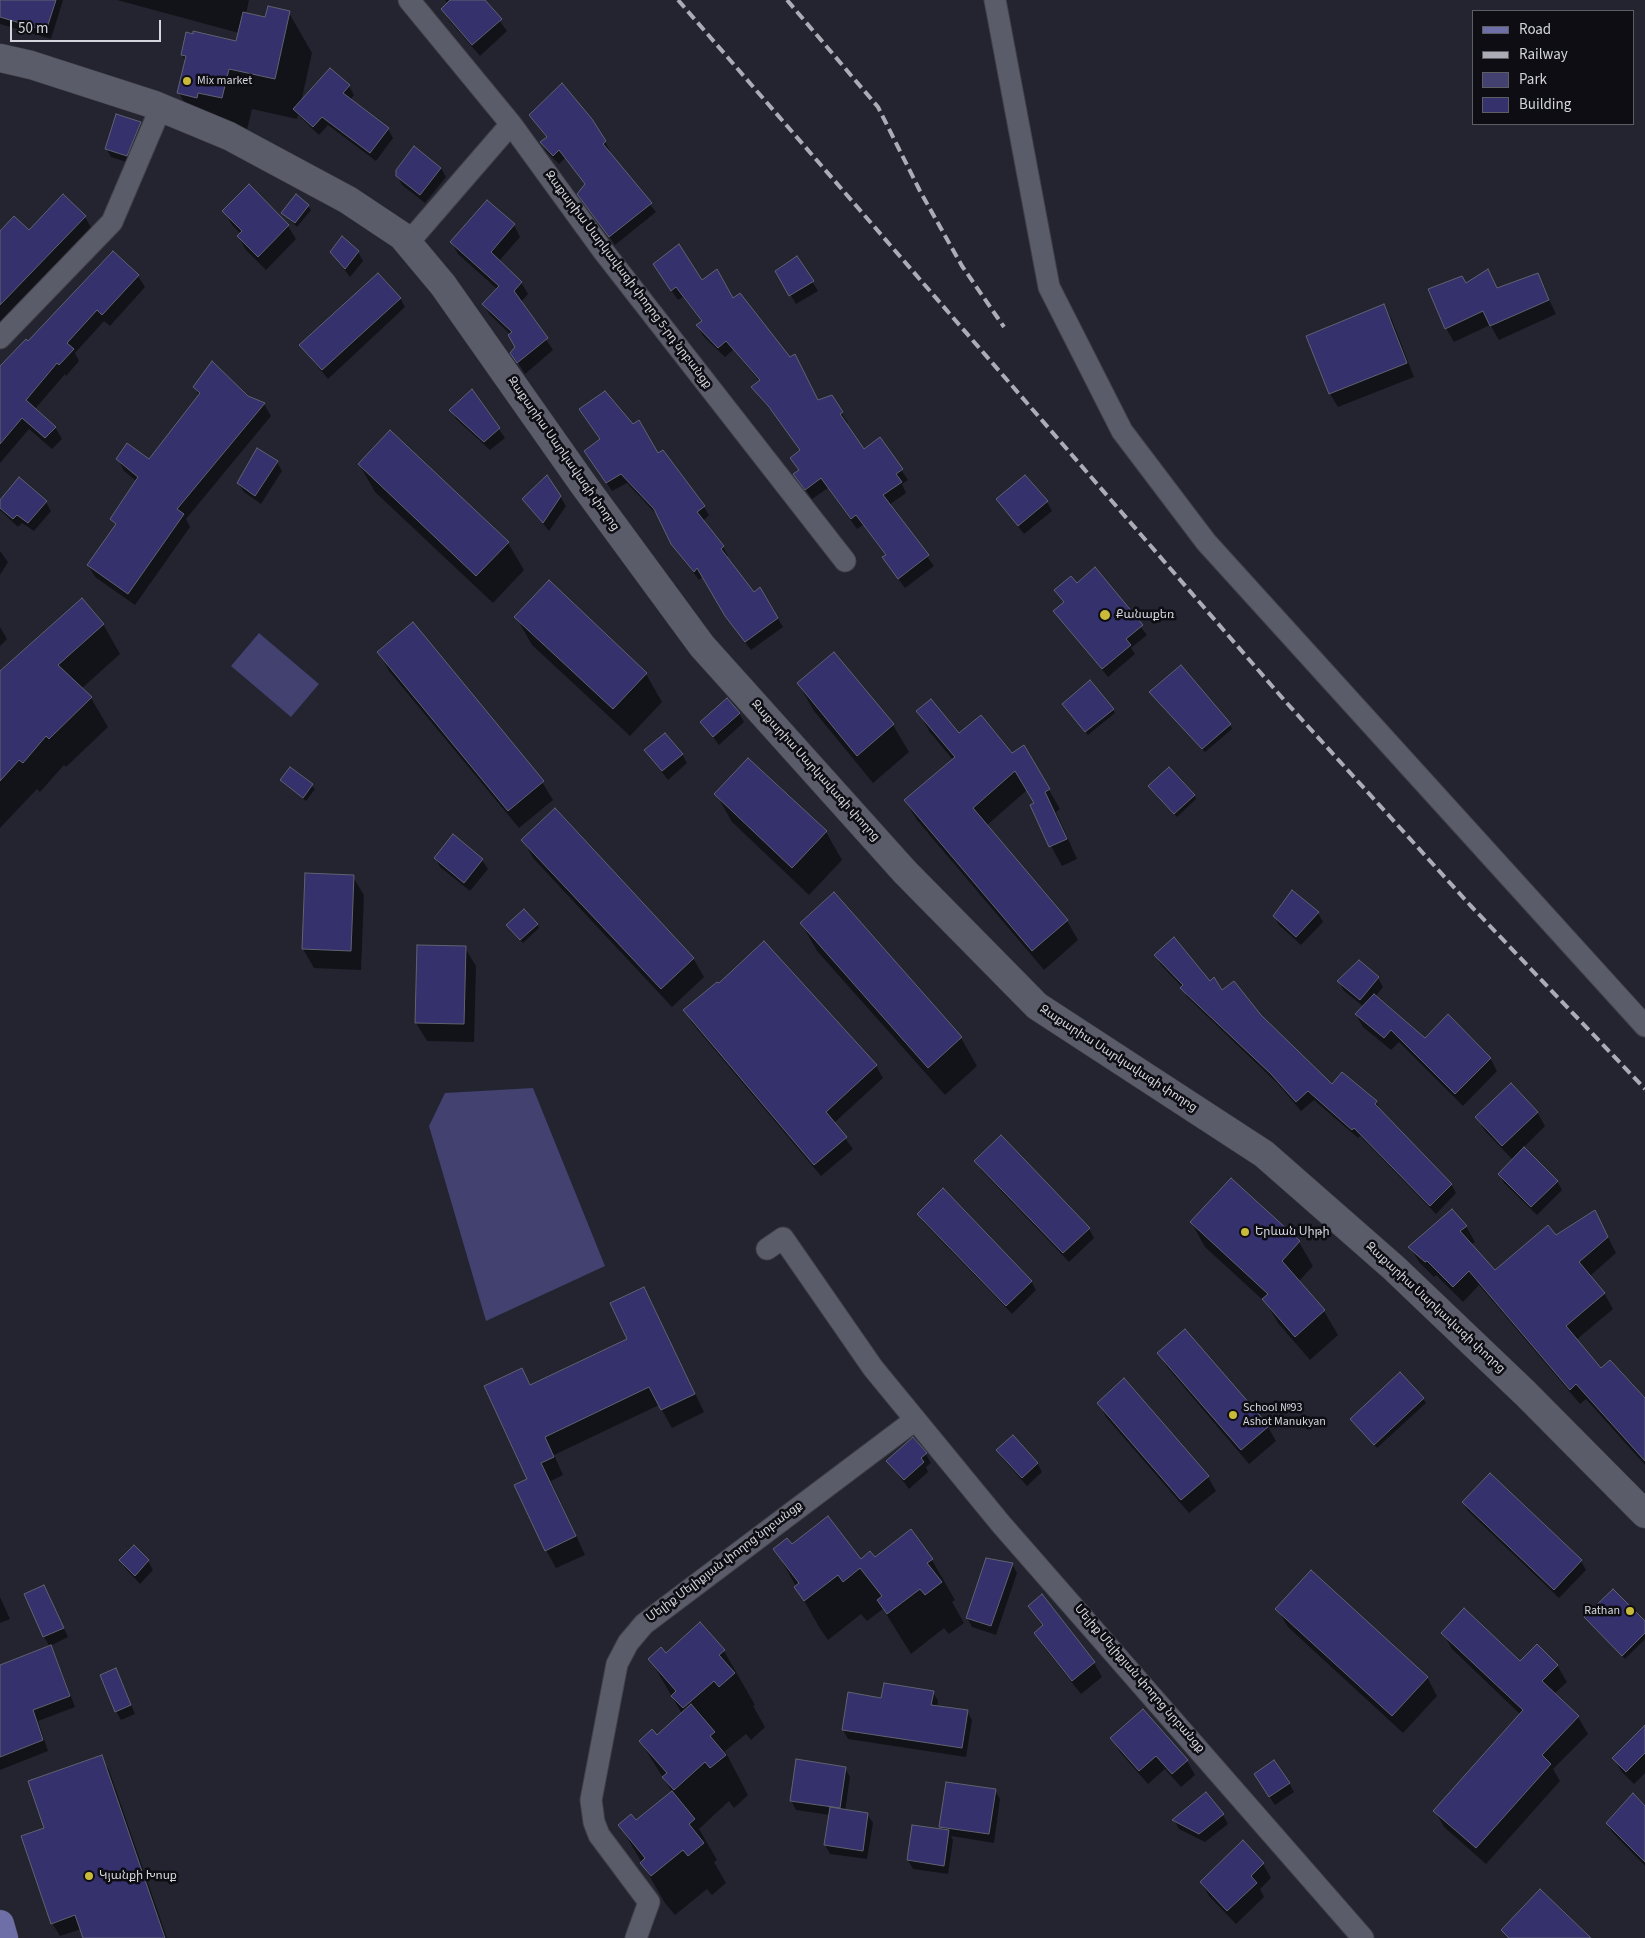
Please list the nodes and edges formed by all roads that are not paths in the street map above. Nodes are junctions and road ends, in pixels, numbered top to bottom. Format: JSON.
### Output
{"nodes":[{"id":1,"x":410,"y":0,"type":"edge"},
{"id":2,"x":995,"y":0,"type":"edge"},
{"id":3,"x":0,"y":58,"type":"edge"},
{"id":4,"x":161,"y":107,"type":"junction"},
{"id":5,"x":511,"y":124,"type":"junction"},
{"id":6,"x":408,"y":243,"type":"junction"},
{"id":7,"x":0,"y":338,"type":"edge"},
{"id":8,"x":845,"y":561,"type":"dead end"},
{"id":9,"x":1645,"y":1026,"type":"edge"},
{"id":10,"x":767,"y":1249,"type":"dead end"},
{"id":11,"x":915,"y":1420,"type":"junction"},
{"id":12,"x":1645,"y":1514,"type":"edge"},
{"id":13,"x":0,"y":1924,"type":"edge"},
{"id":14,"x":4,"y":1938,"type":"edge"},
{"id":15,"x":636,"y":1938,"type":"edge"},
{"id":16,"x":1363,"y":1938,"type":"edge"}],
"edges":[{"from":1,"to":5,"type":"street","name":"Զաքարիա Սարկավագի փողոց 5-րդ նրբանցք"},
{"from":2,"to":9,"type":"street"},
{"from":3,"to":4,"type":"main road","name":"Զաքարիա Սարկավագի փողոց"},
{"from":4,"to":6,"type":"main road","name":"Զաքարիա Սարկավագի փողոց"},
{"from":4,"to":7,"type":"street"},
{"from":5,"to":6,"type":"street"},
{"from":5,"to":8,"type":"street","name":"Զաքարիա Սարկավագի փողոց 5-րդ նրբանցք"},
{"from":6,"to":12,"type":"main road","name":"Զաքարիա Սարկավագի փողոց"},
{"from":10,"to":11,"type":"street","name":"Մելիք Մելիքյան փողոց նրբանցք"},
{"from":11,"to":15,"type":"street","name":"Մելիք Մելիքյան փողոց նրբանցք"},
{"from":11,"to":16,"type":"street","name":"Մելիք Մելիքյան փողոց նրբանցք"},
{"from":13,"to":14,"type":"main road"}]}
